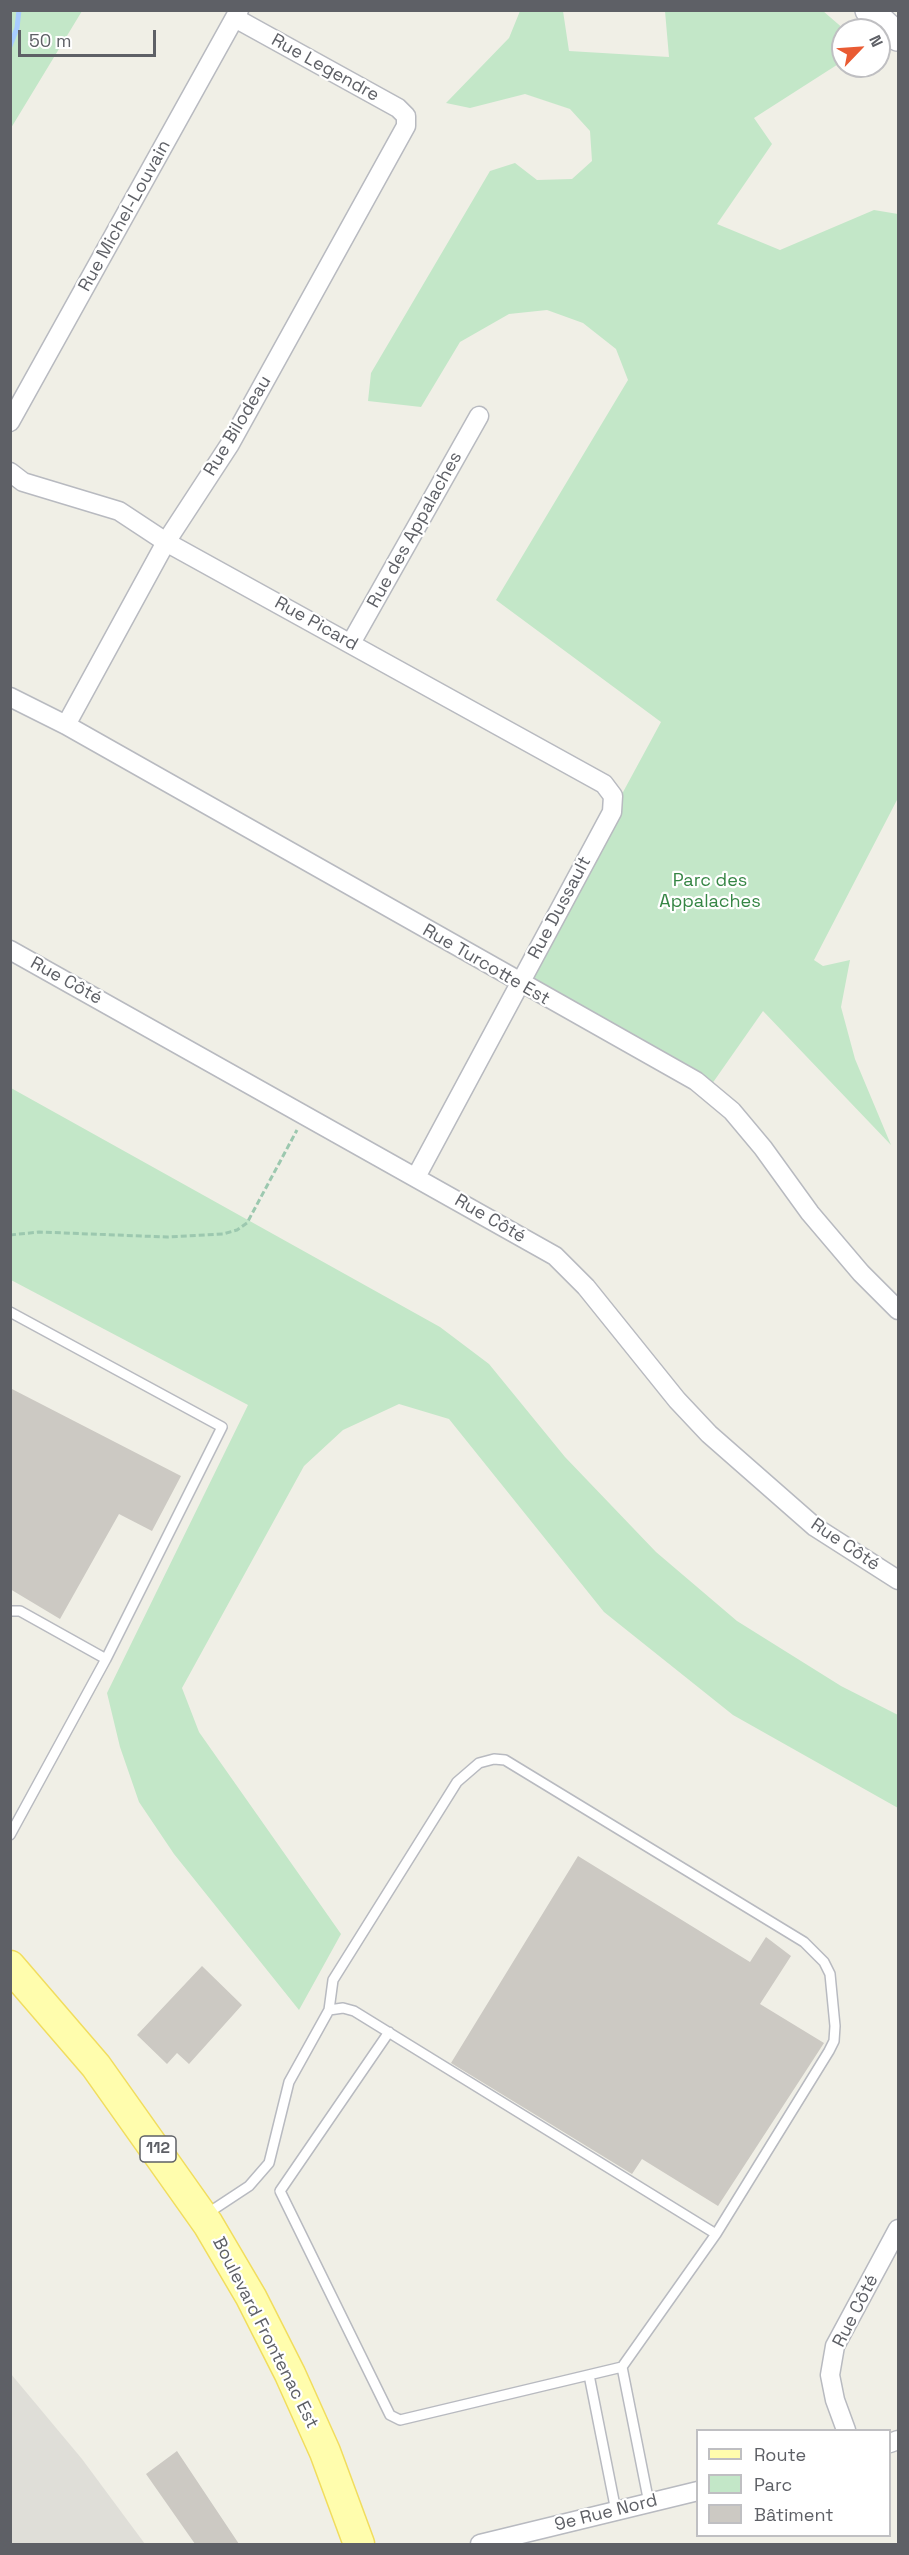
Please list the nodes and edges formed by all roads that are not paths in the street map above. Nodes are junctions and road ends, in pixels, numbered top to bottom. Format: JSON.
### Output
{"nodes":[{"id":1,"x":869,"y":10,"type":"edge"},
{"id":2,"x":237,"y":14,"type":"edge"},
{"id":3,"x":898,"y":37,"type":"edge"},
{"id":4,"x":405,"y":126,"type":"joint"},
{"id":5,"x":479,"y":416,"type":"dead end"},
{"id":6,"x":10,"y":422,"type":"edge"},
{"id":7,"x":10,"y":472,"type":"edge"},
{"id":8,"x":166,"y":542,"type":"junction"},
{"id":9,"x":351,"y":643,"type":"junction"},
{"id":10,"x":10,"y":697,"type":"edge"},
{"id":11,"x":66,"y":725,"type":"junction"},
{"id":12,"x":613,"y":796,"type":"joint"},
{"id":13,"x":10,"y":950,"type":"edge"},
{"id":14,"x":519,"y":984,"type":"junction"},
{"id":15,"x":416,"y":1177,"type":"junction"},
{"id":16,"x":898,"y":1310,"type":"edge"},
{"id":17,"x":10,"y":1312,"type":"edge"},
{"id":18,"x":898,"y":1580,"type":"edge"},
{"id":19,"x":10,"y":1611,"type":"edge"},
{"id":20,"x":106,"y":1659,"type":"junction"},
{"id":21,"x":10,"y":1835,"type":"edge"},
{"id":22,"x":10,"y":1966,"type":"edge"},
{"id":23,"x":329,"y":2010,"type":"junction"},
{"id":24,"x":389,"y":2032,"type":"junction"},
{"id":25,"x":203,"y":2216,"type":"junction"},
{"id":26,"x":898,"y":2229,"type":"edge"},
{"id":27,"x":716,"y":2234,"type":"junction"},
{"id":28,"x":622,"y":2367,"type":"junction"},
{"id":29,"x":589,"y":2375,"type":"junction"},
{"id":30,"x":846,"y":2429,"type":"edge"},
{"id":31,"x":696,"y":2491,"type":"edge"},
{"id":32,"x":649,"y":2503,"type":"junction"},
{"id":33,"x":616,"y":2511,"type":"junction"},
{"id":34,"x":359,"y":2544,"type":"edge"},
{"id":35,"x":480,"y":2544,"type":"edge"}],
"edges":[{"from":1,"to":3,"type":"street"},
{"from":2,"to":4,"type":"street","name":"Rue Legendre"},
{"from":2,"to":6,"type":"street","name":"Rue Michel-Louvain"},
{"from":4,"to":8,"type":"street","name":"Rue Bilodeau"},
{"from":5,"to":9,"type":"street","name":"Rue des Appalaches"},
{"from":7,"to":8,"type":"street","name":"Rue Picard"},
{"from":8,"to":9,"type":"street","name":"Rue Picard"},
{"from":8,"to":11,"type":"street","name":"Rue Bilodeau"},
{"from":9,"to":12,"type":"street","name":"Rue Picard"},
{"from":10,"to":11,"type":"street","name":"Rue Turcotte Est"},
{"from":11,"to":14,"type":"street","name":"Rue Turcotte Est"},
{"from":12,"to":14,"type":"street","name":"Rue Dussault"},
{"from":13,"to":15,"type":"street","name":"Rue Côté"},
{"from":14,"to":15,"type":"street","name":"Rue Dussault"},
{"from":14,"to":16,"type":"street","name":"Rue Turcotte Est"},
{"from":15,"to":18,"type":"street","name":"Rue Côté"},
{"from":17,"to":20,"type":"lane"},
{"from":19,"to":20,"type":"lane"},
{"from":20,"to":21,"type":"lane"},
{"from":22,"to":25,"type":"main road","name":"Boulevard Frontenac Est","number":"112"},
{"from":23,"to":24,"type":"lane"},
{"from":23,"to":25,"type":"lane"},
{"from":23,"to":27,"type":"lane"},
{"from":24,"to":27,"type":"lane"},
{"from":24,"to":29,"type":"lane"},
{"from":25,"to":34,"type":"main road","name":"Boulevard Frontenac Est","number":"112"},
{"from":26,"to":30,"type":"street","name":"Rue Côté"},
{"from":27,"to":28,"type":"lane"},
{"from":28,"to":29,"type":"lane"},
{"from":28,"to":32,"type":"lane"},
{"from":29,"to":33,"type":"lane"},
{"from":31,"to":32,"type":"street","name":"9e Rue Nord"},
{"from":32,"to":33,"type":"street","name":"9e Rue Nord"},
{"from":33,"to":35,"type":"street","name":"9e Rue Nord"}]}
